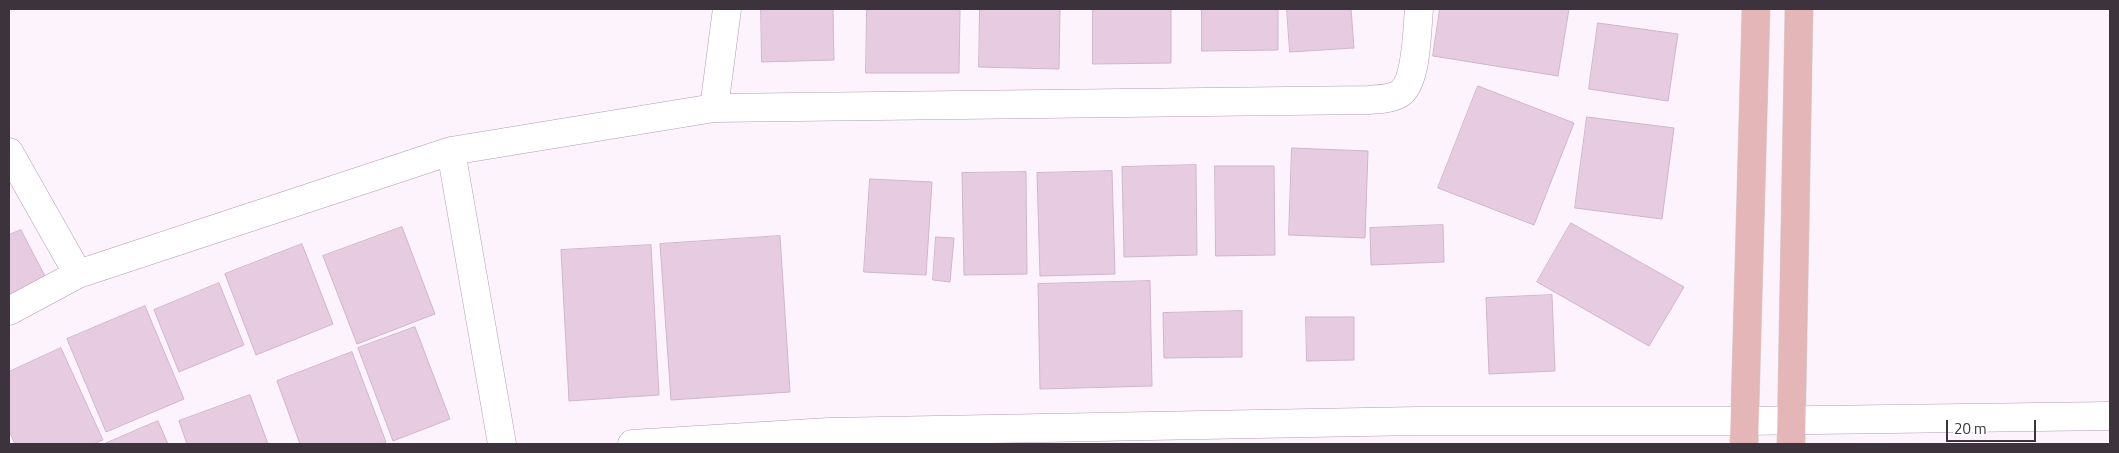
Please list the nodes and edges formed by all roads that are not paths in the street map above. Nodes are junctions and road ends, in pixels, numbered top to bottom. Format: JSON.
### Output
{"nodes":[{"id":1,"x":727,"y":9,"type":"edge"},
{"id":2,"x":1419,"y":9,"type":"edge"},
{"id":3,"x":1756,"y":9,"type":"edge"},
{"id":4,"x":1799,"y":9,"type":"edge"},
{"id":5,"x":714,"y":108,"type":"junction"},
{"id":6,"x":451,"y":150,"type":"junction"},
{"id":7,"x":9,"y":152,"type":"edge"},
{"id":8,"x":78,"y":274,"type":"junction"},
{"id":9,"x":9,"y":311,"type":"edge"},
{"id":10,"x":2110,"y":416,"type":"edge"},
{"id":11,"x":1744,"y":432,"type":"edge"},
{"id":12,"x":1791,"y":432,"type":"edge"},
{"id":13,"x":1418,"y":433,"type":"edge"},
{"id":14,"x":831,"y":438,"type":"edge"},
{"id":15,"x":502,"y":444,"type":"edge"},
{"id":16,"x":632,"y":444,"type":"edge"}],
"edges":[{"from":1,"to":5,"type":"street"},
{"from":2,"to":5,"type":"street"},
{"from":3,"to":11,"type":"main road"},
{"from":4,"to":12,"type":"main road"},
{"from":5,"to":6,"type":"street"},
{"from":6,"to":8,"type":"street"},
{"from":6,"to":15,"type":"street"},
{"from":7,"to":8,"type":"street"},
{"from":8,"to":9,"type":"street"},
{"from":10,"to":12,"type":"street"},
{"from":11,"to":12,"type":"street"},
{"from":11,"to":13,"type":"street"},
{"from":13,"to":14,"type":"street"},
{"from":14,"to":16,"type":"street"}]}
